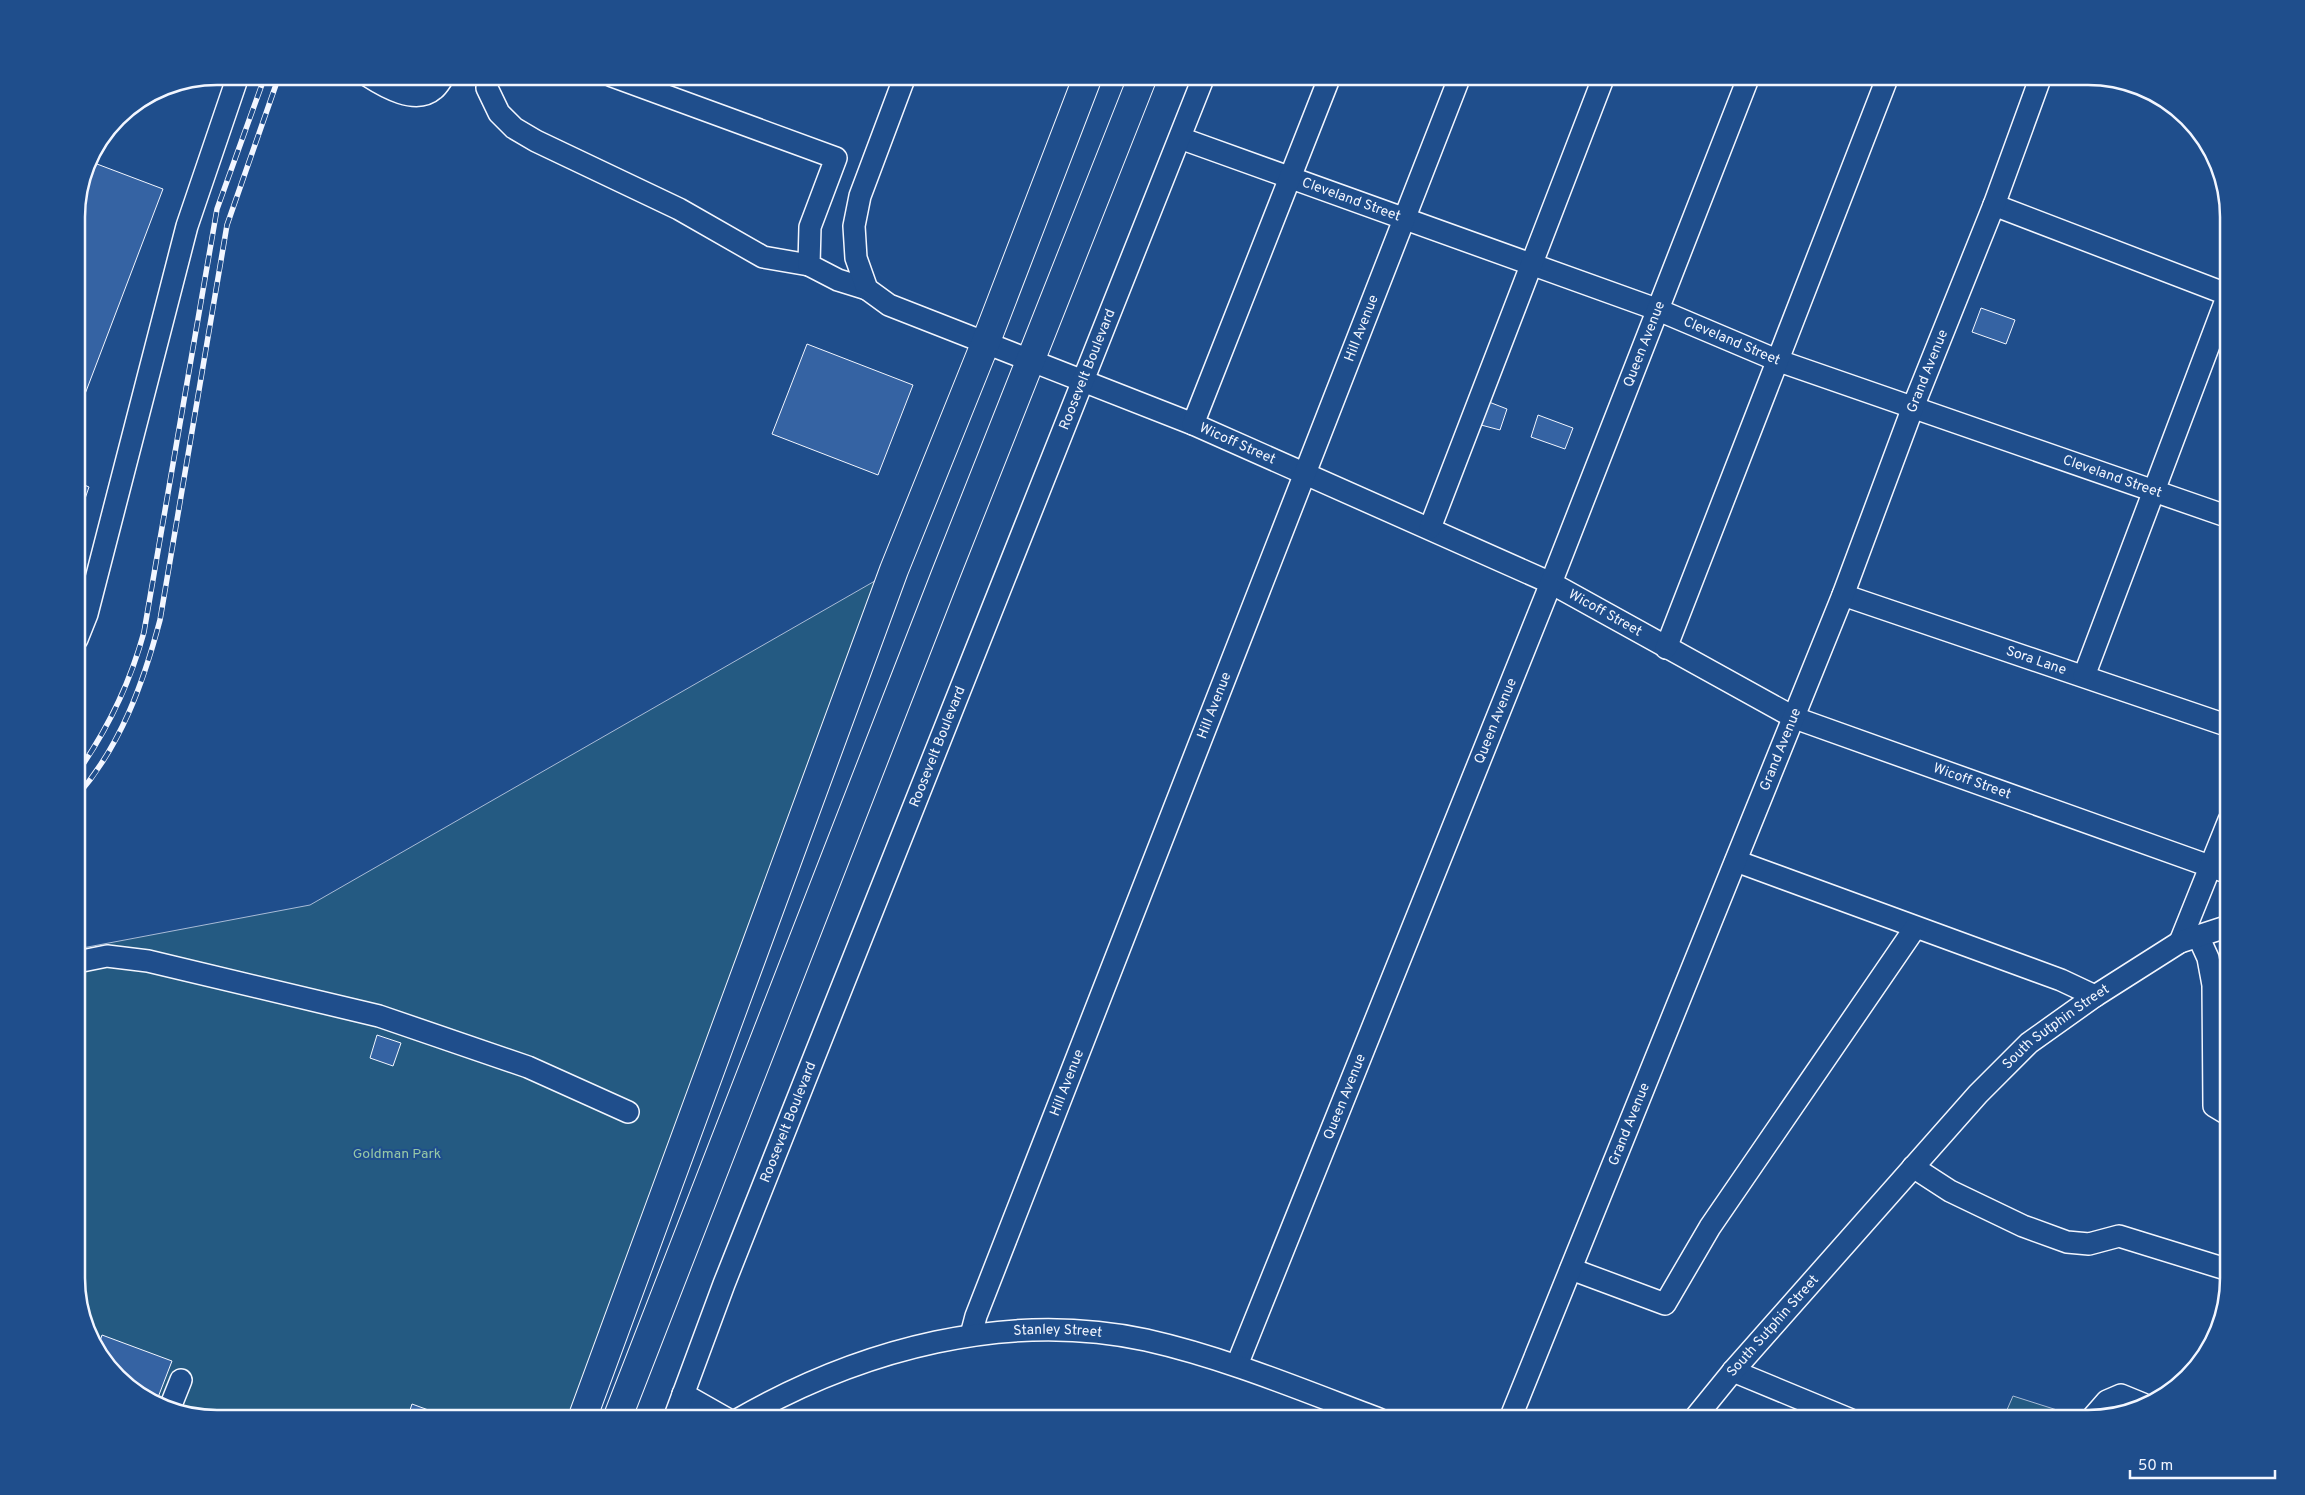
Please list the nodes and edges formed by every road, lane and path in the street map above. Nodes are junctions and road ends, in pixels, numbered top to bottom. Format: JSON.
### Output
{"nodes":[{"id":1,"x":235,"y":85,"type":"edge"},
{"id":2,"x":386,"y":85,"type":"edge"},
{"id":3,"x":438,"y":85,"type":"edge"},
{"id":4,"x":487,"y":85,"type":"edge"},
{"id":5,"x":637,"y":85,"type":"edge"},
{"id":6,"x":902,"y":85,"type":"edge"},
{"id":7,"x":1085,"y":85,"type":"edge"},
{"id":8,"x":1139,"y":85,"type":"edge"},
{"id":9,"x":1201,"y":85,"type":"edge"},
{"id":10,"x":1327,"y":85,"type":"edge"},
{"id":11,"x":1457,"y":85,"type":"edge"},
{"id":12,"x":1601,"y":85,"type":"edge"},
{"id":13,"x":1745,"y":85,"type":"edge"},
{"id":14,"x":1885,"y":85,"type":"edge"},
{"id":15,"x":2038,"y":85,"type":"edge"},
{"id":16,"x":1180,"y":138,"type":"junction"},
{"id":17,"x":1291,"y":178,"type":"junction"},
{"id":18,"x":1994,"y":205,"type":"junction"},
{"id":19,"x":1405,"y":219,"type":"junction"},
{"id":20,"x":1531,"y":264,"type":"junction"},
{"id":21,"x":809,"y":265,"type":"junction"},
{"id":22,"x":867,"y":289,"type":"junction"},
{"id":23,"x":2220,"y":291,"type":"edge"},
{"id":24,"x":1656,"y":309,"type":"junction"},
{"id":25,"x":2220,"y":315,"type":"edge"},
{"id":26,"x":985,"y":344,"type":"junction"},
{"id":27,"x":1030,"y":361,"type":"junction"},
{"id":28,"x":1779,"y":361,"type":"junction"},
{"id":29,"x":1084,"y":380,"type":"junction"},
{"id":30,"x":1913,"y":407,"type":"junction"},
{"id":31,"x":1193,"y":424,"type":"junction"},
{"id":32,"x":1304,"y":475,"type":"junction"},
{"id":33,"x":2152,"y":491,"type":"junction"},
{"id":34,"x":2220,"y":514,"type":"edge"},
{"id":35,"x":1430,"y":528,"type":"junction"},
{"id":36,"x":1551,"y":583,"type":"junction"},
{"id":37,"x":1843,"y":595,"type":"junction"},
{"id":38,"x":85,"y":616,"type":"edge"},
{"id":39,"x":1666,"y":648,"type":"junction"},
{"id":40,"x":2084,"y":676,"type":"junction"},
{"id":41,"x":1794,"y":718,"type":"junction"},
{"id":42,"x":2220,"y":723,"type":"edge"},
{"id":43,"x":1736,"y":861,"type":"junction"},
{"id":44,"x":2220,"y":871,"type":"edge"},
{"id":45,"x":1914,"y":928,"type":"junction"},
{"id":46,"x":2220,"y":929,"type":"edge"},
{"id":47,"x":2189,"y":939,"type":"junction"},
{"id":48,"x":85,"y":960,"type":"edge"},
{"id":49,"x":2095,"y":996,"type":"junction"},
{"id":50,"x":2220,"y":1094,"type":"edge"},
{"id":51,"x":628,"y":1112,"type":"dead end"},
{"id":52,"x":1913,"y":1167,"type":"junction"},
{"id":53,"x":2220,"y":1267,"type":"edge"},
{"id":54,"x":1571,"y":1269,"type":"junction"},
{"id":55,"x":971,"y":1335,"type":"junction"},
{"id":56,"x":1237,"y":1365,"type":"junction"},
{"id":57,"x":1733,"y":1370,"type":"junction"},
{"id":58,"x":181,"y":1380,"type":"dead end"},
{"id":59,"x":683,"y":1394,"type":"junction"},
{"id":60,"x":2135,"y":1401,"type":"edge"},
{"id":61,"x":172,"y":1402,"type":"edge"},
{"id":62,"x":2100,"y":1409,"type":"edge"},
{"id":63,"x":585,"y":1410,"type":"edge"},
{"id":64,"x":621,"y":1410,"type":"edge"},
{"id":65,"x":677,"y":1410,"type":"edge"},
{"id":66,"x":711,"y":1410,"type":"edge"},
{"id":67,"x":758,"y":1410,"type":"edge"},
{"id":68,"x":1355,"y":1410,"type":"edge"},
{"id":69,"x":1514,"y":1410,"type":"edge"},
{"id":70,"x":1701,"y":1410,"type":"edge"},
{"id":71,"x":1827,"y":1410,"type":"edge"}],
"edges":[{"from":1,"to":38,"type":"street"},
{"from":2,"to":3,"type":"street"},
{"from":4,"to":21,"type":"street","name":"Wicoff Street"},
{"from":5,"to":21,"type":"street"},
{"from":6,"to":22,"type":"street"},
{"from":7,"to":26,"type":"main road"},
{"from":8,"to":27,"type":"main road"},
{"from":9,"to":16,"type":"street","name":"Roosevelt Boulevard"},
{"from":10,"to":17,"type":"street"},
{"from":11,"to":19,"type":"street","name":"Hill Avenue"},
{"from":12,"to":20,"type":"street"},
{"from":13,"to":24,"type":"street","name":"Queen Avenue"},
{"from":14,"to":28,"type":"street"},
{"from":15,"to":18,"type":"street","name":"Grand Avenue"},
{"from":16,"to":17,"type":"street","name":"Cleveland Street"},
{"from":16,"to":29,"type":"street","name":"Roosevelt Boulevard"},
{"from":17,"to":19,"type":"street","name":"Cleveland Street"},
{"from":17,"to":31,"type":"street"},
{"from":18,"to":23,"type":"street"},
{"from":18,"to":30,"type":"street","name":"Grand Avenue"},
{"from":19,"to":20,"type":"street","name":"Cleveland Street"},
{"from":19,"to":32,"type":"street","name":"Hill Avenue"},
{"from":20,"to":24,"type":"street","name":"Cleveland Street"},
{"from":20,"to":35,"type":"street"},
{"from":21,"to":22,"type":"street","name":"Wicoff Street"},
{"from":22,"to":26,"type":"street","name":"Wicoff Street"},
{"from":24,"to":28,"type":"street","name":"Cleveland Street"},
{"from":24,"to":36,"type":"street","name":"Queen Avenue"},
{"from":25,"to":33,"type":"street"},
{"from":26,"to":27,"type":"street","name":"Wicoff Street"},
{"from":26,"to":63,"type":"main road"},
{"from":27,"to":29,"type":"street","name":"Wicoff Street"},
{"from":27,"to":64,"type":"main road"},
{"from":28,"to":30,"type":"street","name":"Cleveland Street"},
{"from":28,"to":39,"type":"street"},
{"from":29,"to":31,"type":"street","name":"Wicoff Street"},
{"from":29,"to":59,"type":"street","name":"Roosevelt Boulevard"},
{"from":30,"to":33,"type":"street","name":"Cleveland Street"},
{"from":30,"to":37,"type":"street","name":"Grand Avenue"},
{"from":31,"to":32,"type":"street","name":"Wicoff Street"},
{"from":32,"to":35,"type":"street","name":"Wicoff Street"},
{"from":32,"to":55,"type":"street","name":"Hill Avenue"},
{"from":33,"to":34,"type":"street","name":"Cleveland Street"},
{"from":33,"to":40,"type":"street"},
{"from":35,"to":36,"type":"street","name":"Wicoff Street"},
{"from":36,"to":39,"type":"street","name":"Wicoff Street"},
{"from":36,"to":56,"type":"street","name":"Queen Avenue"},
{"from":37,"to":40,"type":"street","name":"Sora Lane"},
{"from":37,"to":41,"type":"street","name":"Grand Avenue"},
{"from":39,"to":41,"type":"street","name":"Wicoff Street"},
{"from":40,"to":42,"type":"street","name":"Sora Lane"},
{"from":41,"to":43,"type":"street","name":"Grand Avenue"},
{"from":41,"to":44,"type":"street","name":"Wicoff Street"},
{"from":43,"to":45,"type":"street"},
{"from":43,"to":54,"type":"street","name":"Grand Avenue"},
{"from":44,"to":47,"type":"street"},
{"from":45,"to":49,"type":"street"},
{"from":45,"to":54,"type":"street"},
{"from":46,"to":47,"type":"street","name":"South Sutphin Street"},
{"from":47,"to":49,"type":"street","name":"South Sutphin Street"},
{"from":47,"to":50,"type":"street"},
{"from":48,"to":51,"type":"street"},
{"from":49,"to":52,"type":"street","name":"South Sutphin Street"},
{"from":52,"to":53,"type":"street"},
{"from":52,"to":57,"type":"street","name":"South Sutphin Street"},
{"from":54,"to":69,"type":"street","name":"Grand Avenue"},
{"from":55,"to":56,"type":"street","name":"Stanley Street"},
{"from":55,"to":67,"type":"street","name":"Stanley Street"},
{"from":56,"to":68,"type":"street","name":"Stanley Street"},
{"from":57,"to":70,"type":"street","name":"South Sutphin Street"},
{"from":57,"to":71,"type":"street"},
{"from":58,"to":61,"type":"street"},
{"from":59,"to":65,"type":"street","name":"Roosevelt Boulevard"},
{"from":59,"to":66,"type":"street"},
{"from":60,"to":62,"type":"street"}]}
